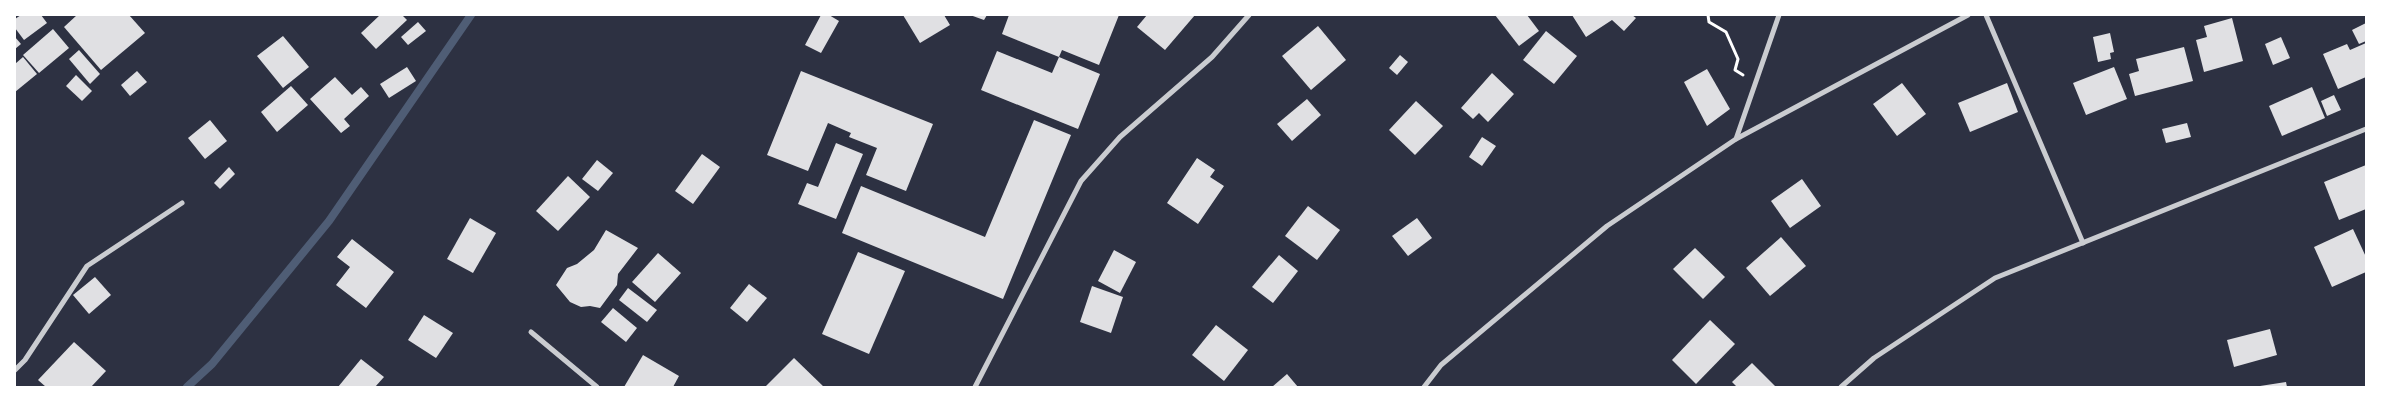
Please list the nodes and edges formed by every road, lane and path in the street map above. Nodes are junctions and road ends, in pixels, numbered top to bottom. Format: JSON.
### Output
{"nodes":[{"id":1,"x":1249,"y":15,"type":"edge"},
{"id":2,"x":1708,"y":15,"type":"edge"},
{"id":3,"x":1780,"y":15,"type":"edge"},
{"id":4,"x":1968,"y":15,"type":"edge"},
{"id":5,"x":1986,"y":15,"type":"edge"},
{"id":6,"x":1754,"y":86,"type":"junction"},
{"id":7,"x":2366,"y":130,"type":"edge"},
{"id":8,"x":1736,"y":139,"type":"junction"},
{"id":9,"x":182,"y":203,"type":"dead end"},
{"id":10,"x":2083,"y":243,"type":"junction"},
{"id":11,"x":531,"y":332,"type":"dead end"},
{"id":12,"x":15,"y":370,"type":"edge"},
{"id":13,"x":597,"y":387,"type":"edge"},
{"id":14,"x":975,"y":387,"type":"edge"},
{"id":15,"x":1424,"y":387,"type":"edge"},
{"id":16,"x":1841,"y":387,"type":"edge"}],
"edges":[{"from":1,"to":14,"type":"street"},
{"from":2,"to":6,"type":"path"},
{"from":3,"to":6,"type":"street"},
{"from":4,"to":8,"type":"street"},
{"from":5,"to":10,"type":"street"},
{"from":6,"to":8,"type":"street"},
{"from":7,"to":10,"type":"street"},
{"from":8,"to":15,"type":"street"},
{"from":9,"to":12,"type":"street"},
{"from":10,"to":16,"type":"street"},
{"from":11,"to":13,"type":"street"}]}
